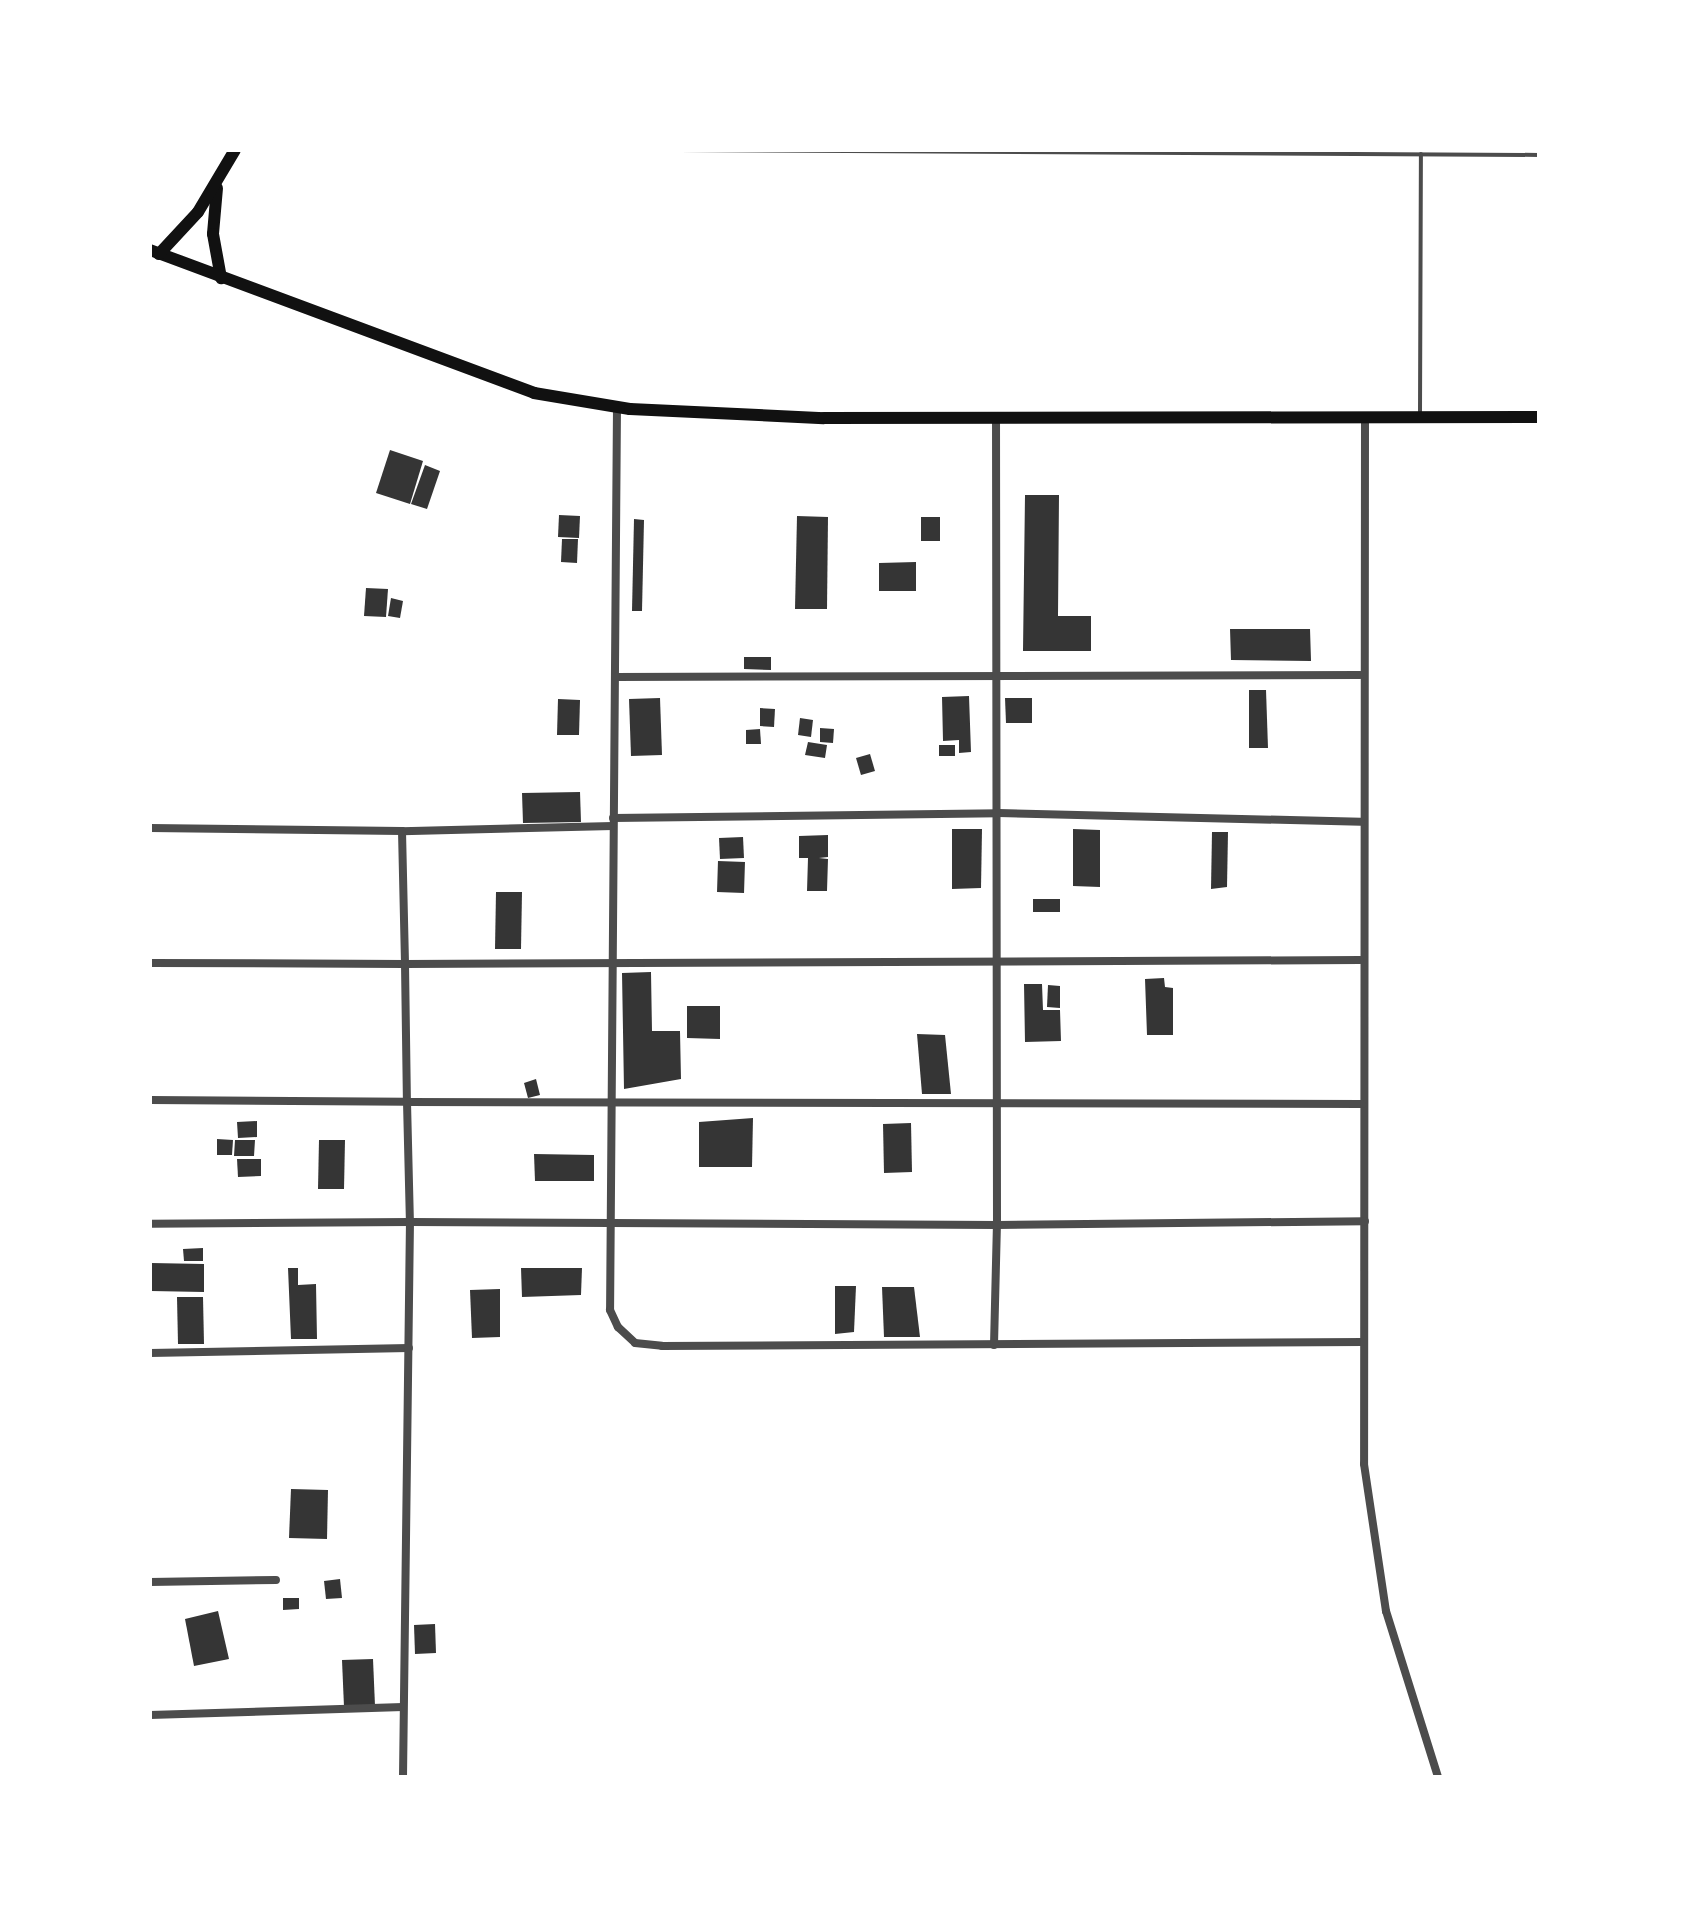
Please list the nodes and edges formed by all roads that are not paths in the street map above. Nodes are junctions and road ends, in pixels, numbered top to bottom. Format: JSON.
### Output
{"nodes":[{"id":1,"x":235,"y":150,"type":"edge"},
{"id":2,"x":679,"y":150,"type":"edge"},
{"id":3,"x":1099,"y":150,"type":"edge"},
{"id":4,"x":1191,"y":151,"type":"edge"},
{"id":5,"x":1289,"y":151,"type":"edge"},
{"id":6,"x":1421,"y":154,"type":"junction"},
{"id":7,"x":1539,"y":155,"type":"edge"},
{"id":8,"x":217,"y":185,"type":"junction"},
{"id":9,"x":154,"y":252,"type":"edge"},
{"id":10,"x":221,"y":278,"type":"junction"},
{"id":11,"x":617,"y":407,"type":"junction"},
{"id":12,"x":996,"y":415,"type":"junction"},
{"id":13,"x":1365,"y":415,"type":"junction"},
{"id":14,"x":1420,"y":416,"type":"junction"},
{"id":15,"x":1539,"y":417,"type":"edge"},
{"id":16,"x":998,"y":675,"type":"junction"},
{"id":17,"x":1360,"y":675,"type":"junction"},
{"id":18,"x":615,"y":677,"type":"junction"},
{"id":19,"x":999,"y":813,"type":"junction"},
{"id":20,"x":613,"y":822,"type":"junction"},
{"id":21,"x":1361,"y":822,"type":"junction"},
{"id":22,"x":150,"y":828,"type":"edge"},
{"id":23,"x":402,"y":831,"type":"junction"},
{"id":24,"x":1360,"y":960,"type":"junction"},
{"id":25,"x":612,"y":962,"type":"junction"},
{"id":26,"x":150,"y":963,"type":"edge"},
{"id":27,"x":998,"y":963,"type":"junction"},
{"id":28,"x":405,"y":964,"type":"junction"},
{"id":29,"x":150,"y":1100,"type":"edge"},
{"id":30,"x":613,"y":1100,"type":"junction"},
{"id":31,"x":407,"y":1102,"type":"junction"},
{"id":32,"x":1362,"y":1104,"type":"junction"},
{"id":33,"x":997,"y":1108,"type":"junction"},
{"id":34,"x":1365,"y":1221,"type":"junction"},
{"id":35,"x":410,"y":1222,"type":"junction"},
{"id":36,"x":150,"y":1224,"type":"edge"},
{"id":37,"x":997,"y":1225,"type":"junction"},
{"id":38,"x":613,"y":1226,"type":"junction"},
{"id":39,"x":1363,"y":1342,"type":"junction"},
{"id":40,"x":994,"y":1345,"type":"junction"},
{"id":41,"x":409,"y":1348,"type":"junction"},
{"id":42,"x":150,"y":1353,"type":"edge"},
{"id":43,"x":276,"y":1580,"type":"dead end"},
{"id":44,"x":150,"y":1582,"type":"edge"},
{"id":45,"x":403,"y":1707,"type":"junction"},
{"id":46,"x":150,"y":1715,"type":"edge"},
{"id":47,"x":403,"y":1777,"type":"edge"},
{"id":48,"x":1438,"y":1777,"type":"edge"}],
"edges":[{"from":1,"to":8,"type":"main road"},
{"from":2,"to":3,"type":"lane"},
{"from":3,"to":4,"type":"lane"},
{"from":4,"to":5,"type":"lane"},
{"from":5,"to":6,"type":"lane"},
{"from":6,"to":7,"type":"lane"},
{"from":6,"to":14,"type":"lane"},
{"from":8,"to":9,"type":"main road"},
{"from":8,"to":10,"type":"main road"},
{"from":9,"to":10,"type":"main road"},
{"from":10,"to":11,"type":"main road"},
{"from":11,"to":12,"type":"main road"},
{"from":11,"to":18,"type":"street"},
{"from":12,"to":13,"type":"main road"},
{"from":12,"to":16,"type":"street"},
{"from":13,"to":14,"type":"main road"},
{"from":13,"to":17,"type":"street"},
{"from":14,"to":15,"type":"main road"},
{"from":16,"to":17,"type":"street"},
{"from":16,"to":18,"type":"street"},
{"from":16,"to":19,"type":"street"},
{"from":17,"to":21,"type":"street"},
{"from":18,"to":20,"type":"street"},
{"from":19,"to":20,"type":"street"},
{"from":19,"to":21,"type":"street"},
{"from":19,"to":27,"type":"street"},
{"from":20,"to":23,"type":"street"},
{"from":20,"to":25,"type":"street"},
{"from":21,"to":24,"type":"street"},
{"from":22,"to":23,"type":"street"},
{"from":23,"to":28,"type":"street"},
{"from":24,"to":27,"type":"street"},
{"from":24,"to":32,"type":"street"},
{"from":25,"to":27,"type":"street"},
{"from":25,"to":28,"type":"street"},
{"from":25,"to":30,"type":"street"},
{"from":26,"to":28,"type":"street"},
{"from":27,"to":33,"type":"street"},
{"from":28,"to":31,"type":"street"},
{"from":29,"to":31,"type":"street"},
{"from":30,"to":31,"type":"street"},
{"from":30,"to":33,"type":"street"},
{"from":30,"to":38,"type":"street"},
{"from":31,"to":35,"type":"street"},
{"from":32,"to":33,"type":"street"},
{"from":32,"to":34,"type":"street"},
{"from":33,"to":37,"type":"street"},
{"from":34,"to":37,"type":"street"},
{"from":34,"to":39,"type":"street"},
{"from":35,"to":36,"type":"street"},
{"from":35,"to":38,"type":"street"},
{"from":35,"to":41,"type":"street"},
{"from":37,"to":38,"type":"street"},
{"from":37,"to":40,"type":"street"},
{"from":38,"to":40,"type":"street"},
{"from":39,"to":40,"type":"street"},
{"from":39,"to":48,"type":"street"},
{"from":41,"to":42,"type":"street"},
{"from":41,"to":45,"type":"street"},
{"from":43,"to":44,"type":"street"},
{"from":45,"to":46,"type":"street"},
{"from":45,"to":47,"type":"street"}]}
